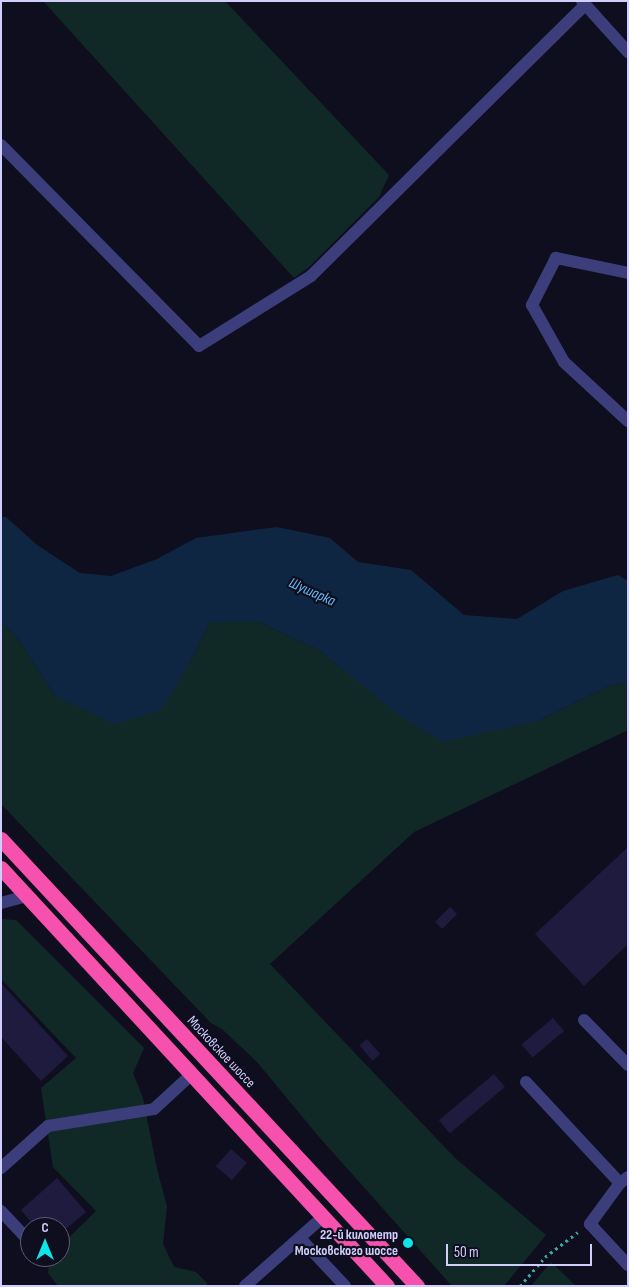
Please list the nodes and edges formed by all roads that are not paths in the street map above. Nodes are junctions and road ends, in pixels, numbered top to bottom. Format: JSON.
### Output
{"nodes":[{"id":1,"x":584,"y":3,"type":"edge"},
{"id":2,"x":628,"y":52,"type":"edge"},
{"id":3,"x":1,"y":145,"type":"edge"},
{"id":4,"x":628,"y":273,"type":"edge"},
{"id":5,"x":628,"y":421,"type":"edge"},
{"id":6,"x":1,"y":840,"type":"edge"},
{"id":7,"x":1,"y":868,"type":"edge"},
{"id":8,"x":28,"y":896,"type":"junction"},
{"id":9,"x":1,"y":903,"type":"edge"},
{"id":10,"x":584,"y":1020,"type":"dead end"},
{"id":11,"x":628,"y":1065,"type":"edge"},
{"id":12,"x":191,"y":1076,"type":"junction"},
{"id":13,"x":526,"y":1082,"type":"dead end"},
{"id":14,"x":1,"y":1168,"type":"edge"},
{"id":15,"x":624,"y":1180,"type":"edge"},
{"id":16,"x":1,"y":1211,"type":"edge"},
{"id":17,"x":323,"y":1218,"type":"junction"},
{"id":18,"x":20,"y":1231,"type":"edge"},
{"id":19,"x":300,"y":1238,"type":"junction"},
{"id":20,"x":628,"y":1265,"type":"edge"},
{"id":21,"x":245,"y":1286,"type":"edge"},
{"id":22,"x":345,"y":1286,"type":"edge"},
{"id":23,"x":387,"y":1286,"type":"edge"},
{"id":24,"x":417,"y":1286,"type":"edge"}],
"edges":[{"from":1,"to":2,"type":"street"},
{"from":1,"to":3,"type":"street"},
{"from":4,"to":5,"type":"street"},
{"from":6,"to":24,"type":"highway","name":"Московское шоссе"},
{"from":7,"to":8,"type":"highway"},
{"from":8,"to":9,"type":"street"},
{"from":8,"to":12,"type":"highway"},
{"from":10,"to":11,"type":"street"},
{"from":12,"to":14,"type":"street"},
{"from":12,"to":17,"type":"highway"},
{"from":13,"to":15,"type":"street"},
{"from":15,"to":20,"type":"street"},
{"from":16,"to":18,"type":"street"},
{"from":17,"to":19,"type":"street"},
{"from":17,"to":23,"type":"highway"},
{"from":19,"to":21,"type":"street"},
{"from":19,"to":22,"type":"street"}]}
